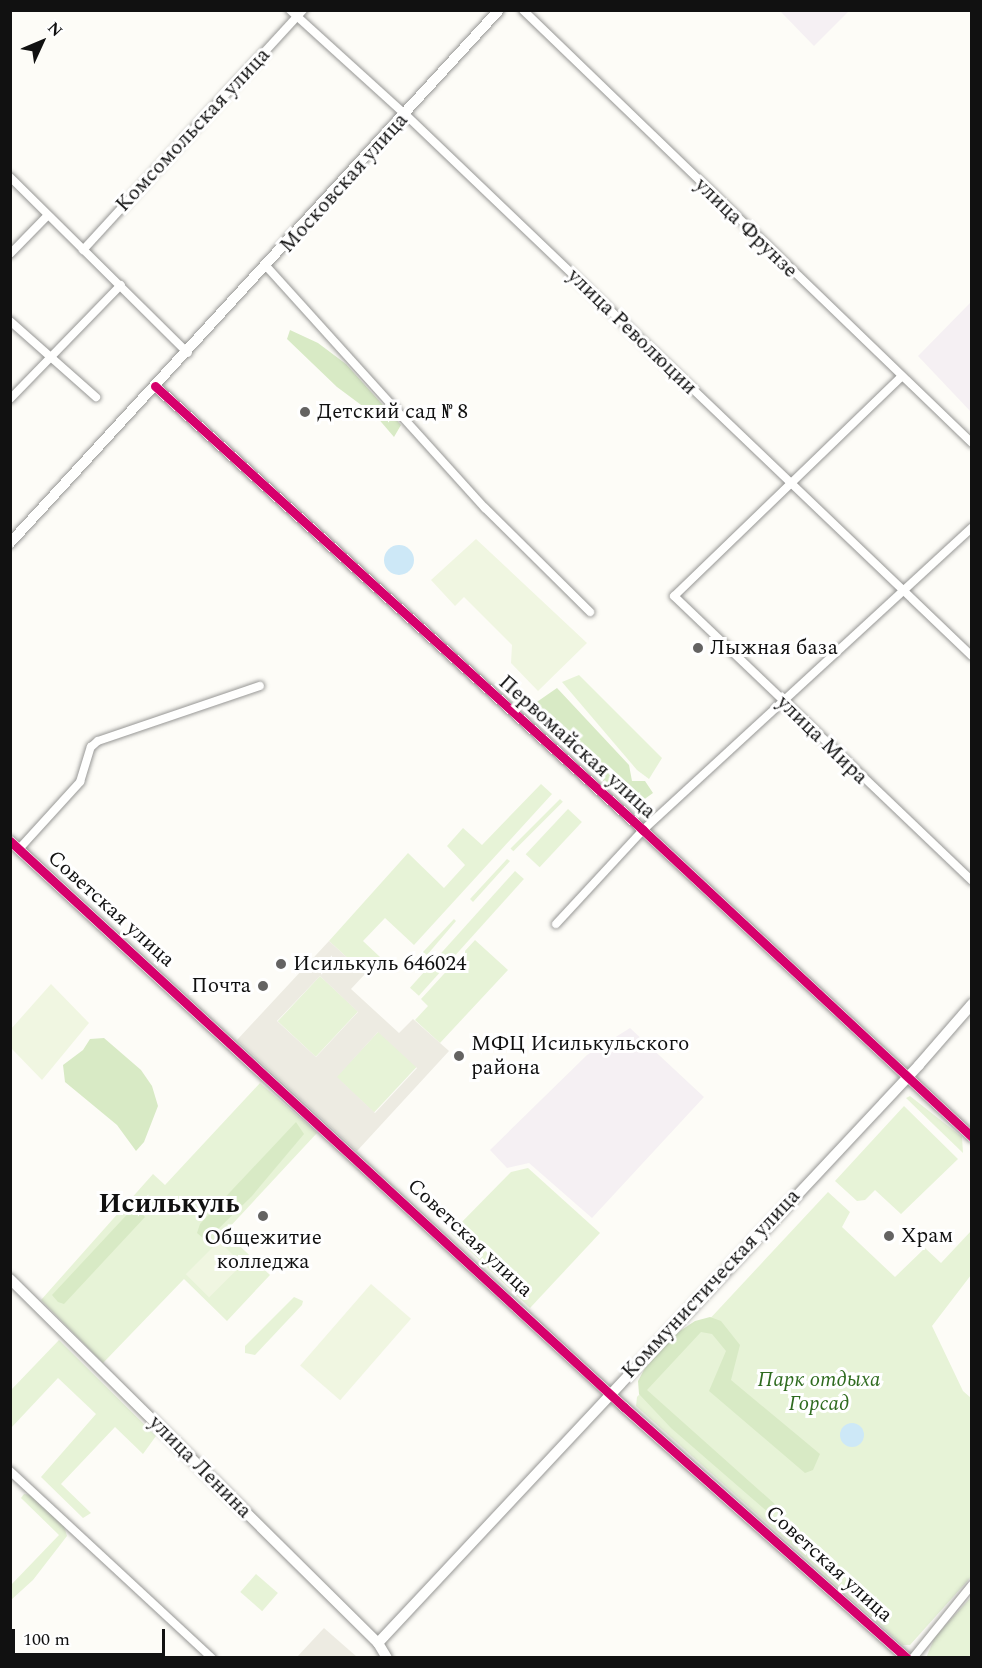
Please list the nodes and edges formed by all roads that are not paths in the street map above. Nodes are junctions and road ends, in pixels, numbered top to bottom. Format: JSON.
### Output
{"nodes":[{"id":1,"x":499,"y":10,"type":"edge"},
{"id":2,"x":523,"y":10,"type":"edge"},
{"id":3,"x":297,"y":12,"type":"edge"},
{"id":4,"x":406,"y":115,"type":"junction"},
{"id":5,"x":10,"y":177,"type":"edge"},
{"id":6,"x":48,"y":215,"type":"junction"},
{"id":7,"x":83,"y":250,"type":"junction"},
{"id":8,"x":10,"y":254,"type":"edge"},
{"id":9,"x":267,"y":267,"type":"junction"},
{"id":10,"x":121,"y":285,"type":"junction"},
{"id":11,"x":10,"y":321,"type":"edge"},
{"id":12,"x":188,"y":353,"type":"junction"},
{"id":13,"x":52,"y":357,"type":"junction"},
{"id":14,"x":900,"y":378,"type":"junction"},
{"id":15,"x":155,"y":386,"type":"junction"},
{"id":16,"x":96,"y":397,"type":"dead end"},
{"id":17,"x":10,"y":399,"type":"edge"},
{"id":18,"x":972,"y":443,"type":"edge"},
{"id":19,"x":790,"y":484,"type":"junction"},
{"id":20,"x":972,"y":526,"type":"edge"},
{"id":21,"x":10,"y":543,"type":"edge"},
{"id":22,"x":902,"y":591,"type":"junction"},
{"id":23,"x":590,"y":612,"type":"dead end"},
{"id":24,"x":972,"y":656,"type":"edge"},
{"id":25,"x":260,"y":686,"type":"dead end"},
{"id":26,"x":782,"y":702,"type":"junction"},
{"id":27,"x":643,"y":830,"type":"junction"},
{"id":28,"x":15,"y":845,"type":"edge"},
{"id":29,"x":972,"y":881,"type":"edge"},
{"id":30,"x":556,"y":924,"type":"dead end"},
{"id":31,"x":972,"y":1004,"type":"edge"},
{"id":32,"x":908,"y":1076,"type":"junction"},
{"id":33,"x":972,"y":1137,"type":"edge"},
{"id":34,"x":10,"y":1279,"type":"edge"},
{"id":35,"x":609,"y":1393,"type":"junction"},
{"id":36,"x":10,"y":1471,"type":"edge"},
{"id":37,"x":972,"y":1586,"type":"edge"},
{"id":38,"x":378,"y":1643,"type":"junction"},
{"id":39,"x":212,"y":1658,"type":"edge"},
{"id":40,"x":387,"y":1658,"type":"edge"},
{"id":41,"x":907,"y":1658,"type":"edge"},
{"id":42,"x":913,"y":1658,"type":"edge"}],
"edges":[{"from":1,"to":4,"type":"street","name":"Московская улица"},
{"from":2,"to":14,"type":"street","name":"улица Фрунзе"},
{"from":3,"to":4,"type":"street","name":"улица Революции"},
{"from":3,"to":7,"type":"street","name":"Комсомольская улица"},
{"from":4,"to":9,"type":"street","name":"Московская улица"},
{"from":4,"to":19,"type":"street","name":"улица Революции"},
{"from":5,"to":6,"type":"street"},
{"from":6,"to":7,"type":"street"},
{"from":6,"to":8,"type":"street"},
{"from":7,"to":10,"type":"street"},
{"from":9,"to":12,"type":"street","name":"Московская улица"},
{"from":9,"to":23,"type":"street"},
{"from":10,"to":12,"type":"street"},
{"from":10,"to":13,"type":"street"},
{"from":11,"to":13,"type":"street"},
{"from":12,"to":15,"type":"street","name":"Московская улица"},
{"from":13,"to":16,"type":"street"},
{"from":13,"to":17,"type":"street"},
{"from":14,"to":18,"type":"street","name":"улица Фрунзе"},
{"from":14,"to":19,"type":"street"},
{"from":15,"to":21,"type":"street","name":"Московская улица"},
{"from":15,"to":27,"type":"street","name":"Первомайская улица"},
{"from":19,"to":22,"type":"street","name":"улица Революции"},
{"from":19,"to":26,"type":"street","name":"улица Мира"},
{"from":20,"to":22,"type":"street"},
{"from":22,"to":24,"type":"street","name":"улица Революции"},
{"from":22,"to":26,"type":"street"},
{"from":25,"to":28,"type":"street"},
{"from":26,"to":27,"type":"street"},
{"from":26,"to":29,"type":"street","name":"улица Мира"},
{"from":27,"to":30,"type":"street"},
{"from":27,"to":32,"type":"street","name":"Первомайская улица"},
{"from":28,"to":35,"type":"street","name":"Советская улица"},
{"from":31,"to":32,"type":"street","name":"Коммунистическая улица"},
{"from":32,"to":33,"type":"street","name":"Первомайская улица"},
{"from":32,"to":35,"type":"street","name":"Коммунистическая улица"},
{"from":34,"to":38,"type":"street","name":"улица Ленина"},
{"from":35,"to":38,"type":"street","name":"Коммунистическая улица"},
{"from":35,"to":41,"type":"street","name":"Советская улица"},
{"from":36,"to":39,"type":"street"},
{"from":37,"to":42,"type":"street"},
{"from":38,"to":40,"type":"street","name":"улица Ленина"}]}
